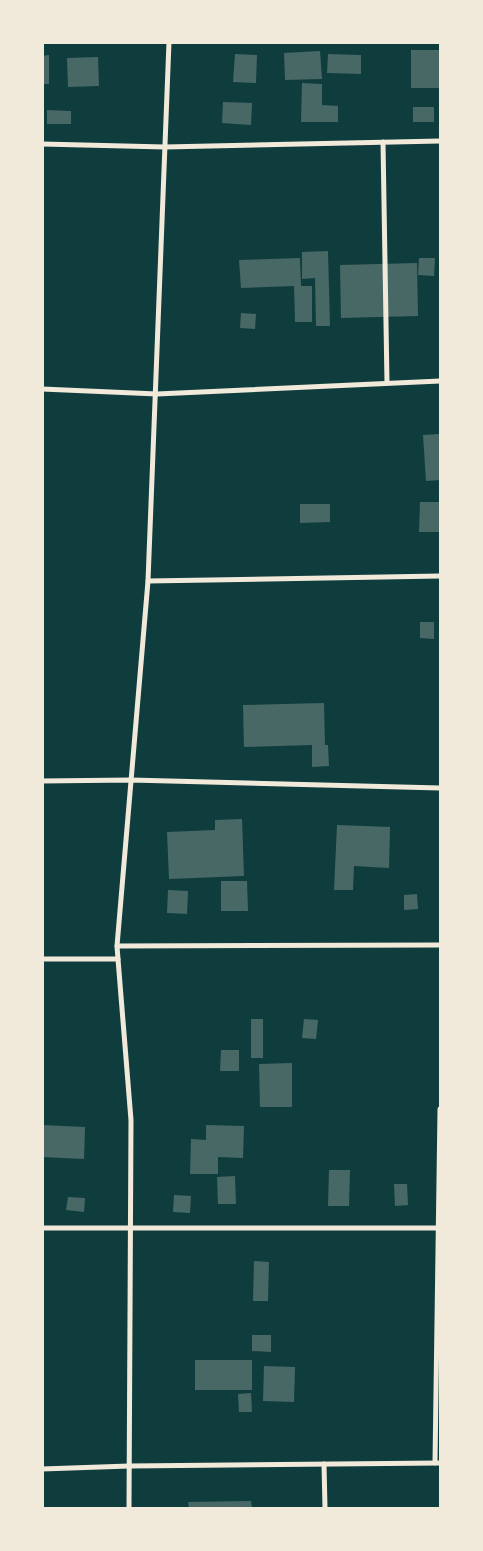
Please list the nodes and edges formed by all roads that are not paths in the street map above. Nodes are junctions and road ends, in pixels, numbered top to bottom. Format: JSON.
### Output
{"nodes":[{"id":1,"x":169,"y":42,"type":"edge"},
{"id":2,"x":440,"y":141,"type":"edge"},
{"id":3,"x":383,"y":142,"type":"junction"},
{"id":4,"x":42,"y":144,"type":"edge"},
{"id":5,"x":165,"y":147,"type":"junction"},
{"id":6,"x":440,"y":381,"type":"edge"},
{"id":7,"x":387,"y":383,"type":"junction"},
{"id":8,"x":42,"y":390,"type":"edge"},
{"id":9,"x":157,"y":394,"type":"junction"},
{"id":10,"x":440,"y":576,"type":"edge"},
{"id":11,"x":148,"y":581,"type":"junction"},
{"id":12,"x":131,"y":780,"type":"junction"},
{"id":13,"x":42,"y":781,"type":"edge"},
{"id":14,"x":440,"y":788,"type":"edge"},
{"id":15,"x":440,"y":944,"type":"edge"},
{"id":16,"x":117,"y":946,"type":"junction"},
{"id":17,"x":42,"y":959,"type":"edge"},
{"id":18,"x":118,"y":959,"type":"junction"},
{"id":19,"x":440,"y":1109,"type":"edge"},
{"id":20,"x":131,"y":1227,"type":"junction"},
{"id":21,"x":42,"y":1228,"type":"edge"},
{"id":22,"x":440,"y":1228,"type":"edge"},
{"id":23,"x":438,"y":1463,"type":"edge"},
{"id":24,"x":324,"y":1464,"type":"junction"},
{"id":25,"x":129,"y":1466,"type":"junction"},
{"id":26,"x":42,"y":1469,"type":"edge"},
{"id":27,"x":129,"y":1508,"type":"edge"},
{"id":28,"x":325,"y":1508,"type":"edge"}],
"edges":[{"from":1,"to":5,"type":"street"},
{"from":2,"to":3,"type":"street"},
{"from":3,"to":5,"type":"street"},
{"from":3,"to":7,"type":"street"},
{"from":4,"to":5,"type":"street"},
{"from":5,"to":9,"type":"street"},
{"from":6,"to":7,"type":"street"},
{"from":7,"to":9,"type":"street"},
{"from":8,"to":9,"type":"street"},
{"from":9,"to":11,"type":"street"},
{"from":10,"to":11,"type":"street"},
{"from":11,"to":12,"type":"street"},
{"from":12,"to":13,"type":"street"},
{"from":12,"to":14,"type":"street"},
{"from":12,"to":16,"type":"street"},
{"from":15,"to":16,"type":"street"},
{"from":16,"to":18,"type":"street"},
{"from":17,"to":18,"type":"street"},
{"from":18,"to":20,"type":"street"},
{"from":19,"to":22,"type":"street"},
{"from":20,"to":21,"type":"street"},
{"from":20,"to":22,"type":"street"},
{"from":20,"to":25,"type":"street"},
{"from":22,"to":23,"type":"street"},
{"from":23,"to":24,"type":"street"},
{"from":24,"to":25,"type":"street"},
{"from":24,"to":28,"type":"street"},
{"from":25,"to":26,"type":"street"},
{"from":25,"to":27,"type":"street"}]}
